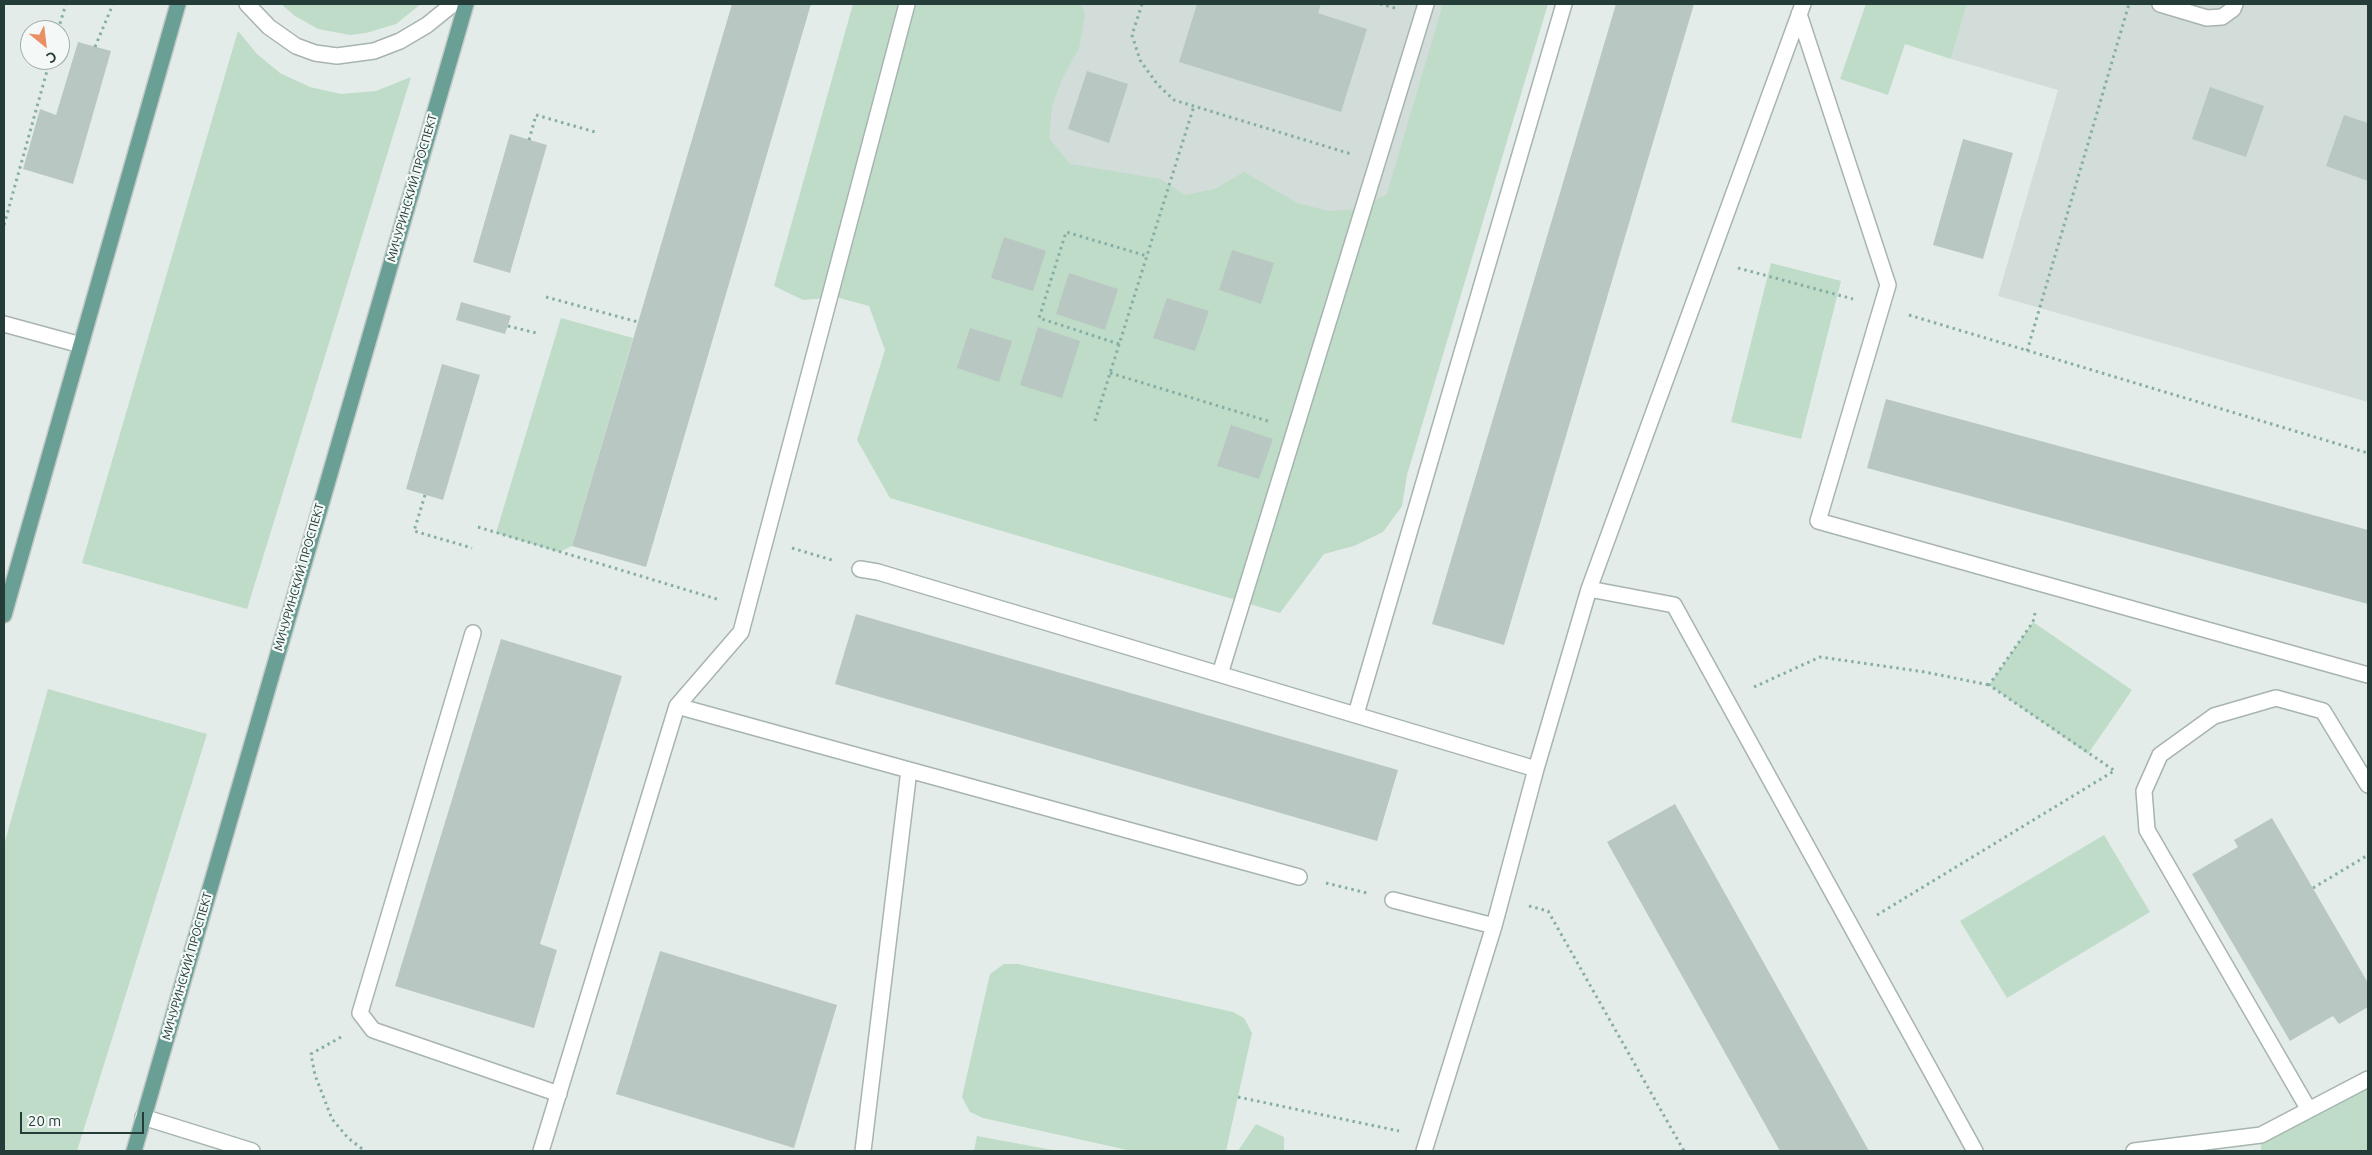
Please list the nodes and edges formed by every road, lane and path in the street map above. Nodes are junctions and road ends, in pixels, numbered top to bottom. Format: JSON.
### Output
{"nodes":[{"id":1,"x":66,"y":4,"type":"edge"},
{"id":2,"x":113,"y":4,"type":"edge"},
{"id":3,"x":178,"y":4,"type":"edge"},
{"id":4,"x":247,"y":4,"type":"edge"},
{"id":5,"x":453,"y":4,"type":"edge"},
{"id":6,"x":466,"y":4,"type":"edge"},
{"id":7,"x":907,"y":4,"type":"edge"},
{"id":8,"x":1142,"y":4,"type":"edge"},
{"id":9,"x":1426,"y":4,"type":"edge"},
{"id":10,"x":1564,"y":4,"type":"edge"},
{"id":11,"x":2128,"y":4,"type":"edge"},
{"id":12,"x":2160,"y":4,"type":"edge"},
{"id":13,"x":2234,"y":4,"type":"edge"},
{"id":14,"x":1801,"y":9,"type":"edge"},
{"id":15,"x":61,"y":20,"type":"edge"},
{"id":16,"x":95,"y":47,"type":"dead end"},
{"id":17,"x":47,"y":70,"type":"edge"},
{"id":18,"x":1194,"y":106,"type":"junction"},
{"id":19,"x":595,"y":132,"type":"dead end"},
{"id":20,"x":529,"y":140,"type":"dead end"},
{"id":21,"x":1378,"y":162,"type":"junction"},
{"id":22,"x":4,"y":225,"type":"edge"},
{"id":23,"x":1147,"y":256,"type":"junction"},
{"id":24,"x":1710,"y":262,"type":"junction"},
{"id":25,"x":546,"y":297,"type":"dead end"},
{"id":26,"x":1882,"y":307,"type":"junction"},
{"id":27,"x":638,"y":322,"type":"dead end"},
{"id":28,"x":4,"y":324,"type":"edge"},
{"id":29,"x":508,"y":326,"type":"dead end"},
{"id":30,"x":536,"y":333,"type":"dead end"},
{"id":31,"x":1119,"y":344,"type":"junction"},
{"id":32,"x":80,"y":345,"type":"junction"},
{"id":33,"x":2027,"y":351,"type":"junction"},
{"id":34,"x":1110,"y":373,"type":"junction"},
{"id":35,"x":1095,"y":421,"type":"dead end"},
{"id":36,"x":1295,"y":430,"type":"junction"},
{"id":37,"x":2368,"y":453,"type":"edge"},
{"id":38,"x":425,"y":495,"type":"dead end"},
{"id":39,"x":478,"y":527,"type":"dead end"},
{"id":40,"x":472,"y":548,"type":"dead end"},
{"id":41,"x":860,"y":569,"type":"dead end"},
{"id":42,"x":2042,"y":585,"type":"junction"},
{"id":43,"x":1589,"y":589,"type":"junction"},
{"id":44,"x":747,"y":608,"type":"junction"},
{"id":45,"x":4,"y":615,"type":"edge"},
{"id":46,"x":473,"y":633,"type":"dead end"},
{"id":47,"x":1220,"y":674,"type":"junction"},
{"id":48,"x":2368,"y":675,"type":"edge"},
{"id":49,"x":1989,"y":685,"type":"junction"},
{"id":50,"x":1726,"y":700,"type":"junction"},
{"id":51,"x":677,"y":706,"type":"junction"},
{"id":52,"x":1356,"y":714,"type":"junction"},
{"id":53,"x":1536,"y":769,"type":"junction"},
{"id":54,"x":909,"y":770,"type":"junction"},
{"id":55,"x":2114,"y":771,"type":"junction"},
{"id":56,"x":2368,"y":785,"type":"edge"},
{"id":57,"x":2144,"y":791,"type":"junction"},
{"id":58,"x":2368,"y":855,"type":"edge"},
{"id":59,"x":1299,"y":877,"type":"dead end"},
{"id":60,"x":2313,"y":888,"type":"dead end"},
{"id":61,"x":1501,"y":899,"type":"junction"},
{"id":62,"x":1393,"y":900,"type":"dead end"},
{"id":63,"x":1494,"y":926,"type":"junction"},
{"id":64,"x":1853,"y":930,"type":"junction"},
{"id":65,"x":311,"y":1054,"type":"dead end"},
{"id":66,"x":2368,"y":1079,"type":"edge"},
{"id":67,"x":559,"y":1094,"type":"junction"},
{"id":68,"x":1238,"y":1097,"type":"dead end"},
{"id":69,"x":2309,"y":1110,"type":"junction"},
{"id":70,"x":143,"y":1118,"type":"junction"},
{"id":71,"x":1426,"y":1145,"type":"edge"},
{"id":72,"x":134,"y":1151,"type":"edge"},
{"id":73,"x":252,"y":1151,"type":"edge"},
{"id":74,"x":366,"y":1151,"type":"edge"},
{"id":75,"x":541,"y":1151,"type":"edge"},
{"id":76,"x":863,"y":1151,"type":"edge"},
{"id":77,"x":1684,"y":1151,"type":"edge"},
{"id":78,"x":1975,"y":1151,"type":"edge"},
{"id":79,"x":2134,"y":1151,"type":"edge"}],
"edges":[{"from":1,"to":15,"type":"path"},
{"from":2,"to":16,"type":"path"},
{"from":3,"to":32,"type":"main road"},
{"from":4,"to":5,"type":"street"},
{"from":6,"to":70,"type":"main road","name":"МИЧУРИНСКИЙ ПРОСПЕКТ"},
{"from":7,"to":44,"type":"street"},
{"from":8,"to":18,"type":"path"},
{"from":9,"to":21,"type":"street"},
{"from":10,"to":52,"type":"street"},
{"from":11,"to":33,"type":"path"},
{"from":12,"to":13,"type":"street"},
{"from":14,"to":24,"type":"street"},
{"from":14,"to":26,"type":"street"},
{"from":17,"to":22,"type":"path"},
{"from":18,"to":21,"type":"path"},
{"from":18,"to":23,"type":"path"},
{"from":19,"to":20,"type":"path"},
{"from":21,"to":36,"type":"street"},
{"from":23,"to":31,"type":"path"},
{"from":23,"to":31,"type":"path"},
{"from":24,"to":26,"type":"path"},
{"from":24,"to":43,"type":"street"},
{"from":25,"to":27,"type":"path"},
{"from":26,"to":33,"type":"path"},
{"from":26,"to":42,"type":"street"},
{"from":28,"to":32,"type":"street"},
{"from":29,"to":30,"type":"path"},
{"from":31,"to":34,"type":"path"},
{"from":32,"to":45,"type":"main road"},
{"from":33,"to":37,"type":"path"},
{"from":34,"to":35,"type":"path"},
{"from":34,"to":36,"type":"path"},
{"from":36,"to":47,"type":"street"},
{"from":38,"to":40,"type":"path"},
{"from":39,"to":44,"type":"path"},
{"from":41,"to":47,"type":"street"},
{"from":42,"to":48,"type":"street"},
{"from":42,"to":49,"type":"path"},
{"from":43,"to":50,"type":"street"},
{"from":43,"to":53,"type":"street"},
{"from":44,"to":51,"type":"street"},
{"from":46,"to":67,"type":"street"},
{"from":47,"to":52,"type":"street"},
{"from":49,"to":50,"type":"path"},
{"from":49,"to":55,"type":"path"},
{"from":50,"to":64,"type":"street"},
{"from":51,"to":54,"type":"street"},
{"from":51,"to":67,"type":"street"},
{"from":52,"to":53,"type":"street"},
{"from":53,"to":61,"type":"street"},
{"from":54,"to":59,"type":"street"},
{"from":54,"to":76,"type":"street"},
{"from":55,"to":57,"type":"path"},
{"from":55,"to":64,"type":"path"},
{"from":56,"to":57,"type":"street"},
{"from":57,"to":69,"type":"street"},
{"from":58,"to":60,"type":"path"},
{"from":61,"to":63,"type":"street"},
{"from":61,"to":77,"type":"path"},
{"from":62,"to":63,"type":"street"},
{"from":63,"to":71,"type":"street"},
{"from":64,"to":78,"type":"street"},
{"from":65,"to":74,"type":"path"},
{"from":66,"to":69,"type":"street"},
{"from":67,"to":75,"type":"street"},
{"from":68,"to":71,"type":"path"},
{"from":69,"to":79,"type":"street"},
{"from":70,"to":72,"type":"main road","name":"МИЧУРИНСКИЙ ПРОСПЕКТ"},
{"from":70,"to":73,"type":"street"}]}
